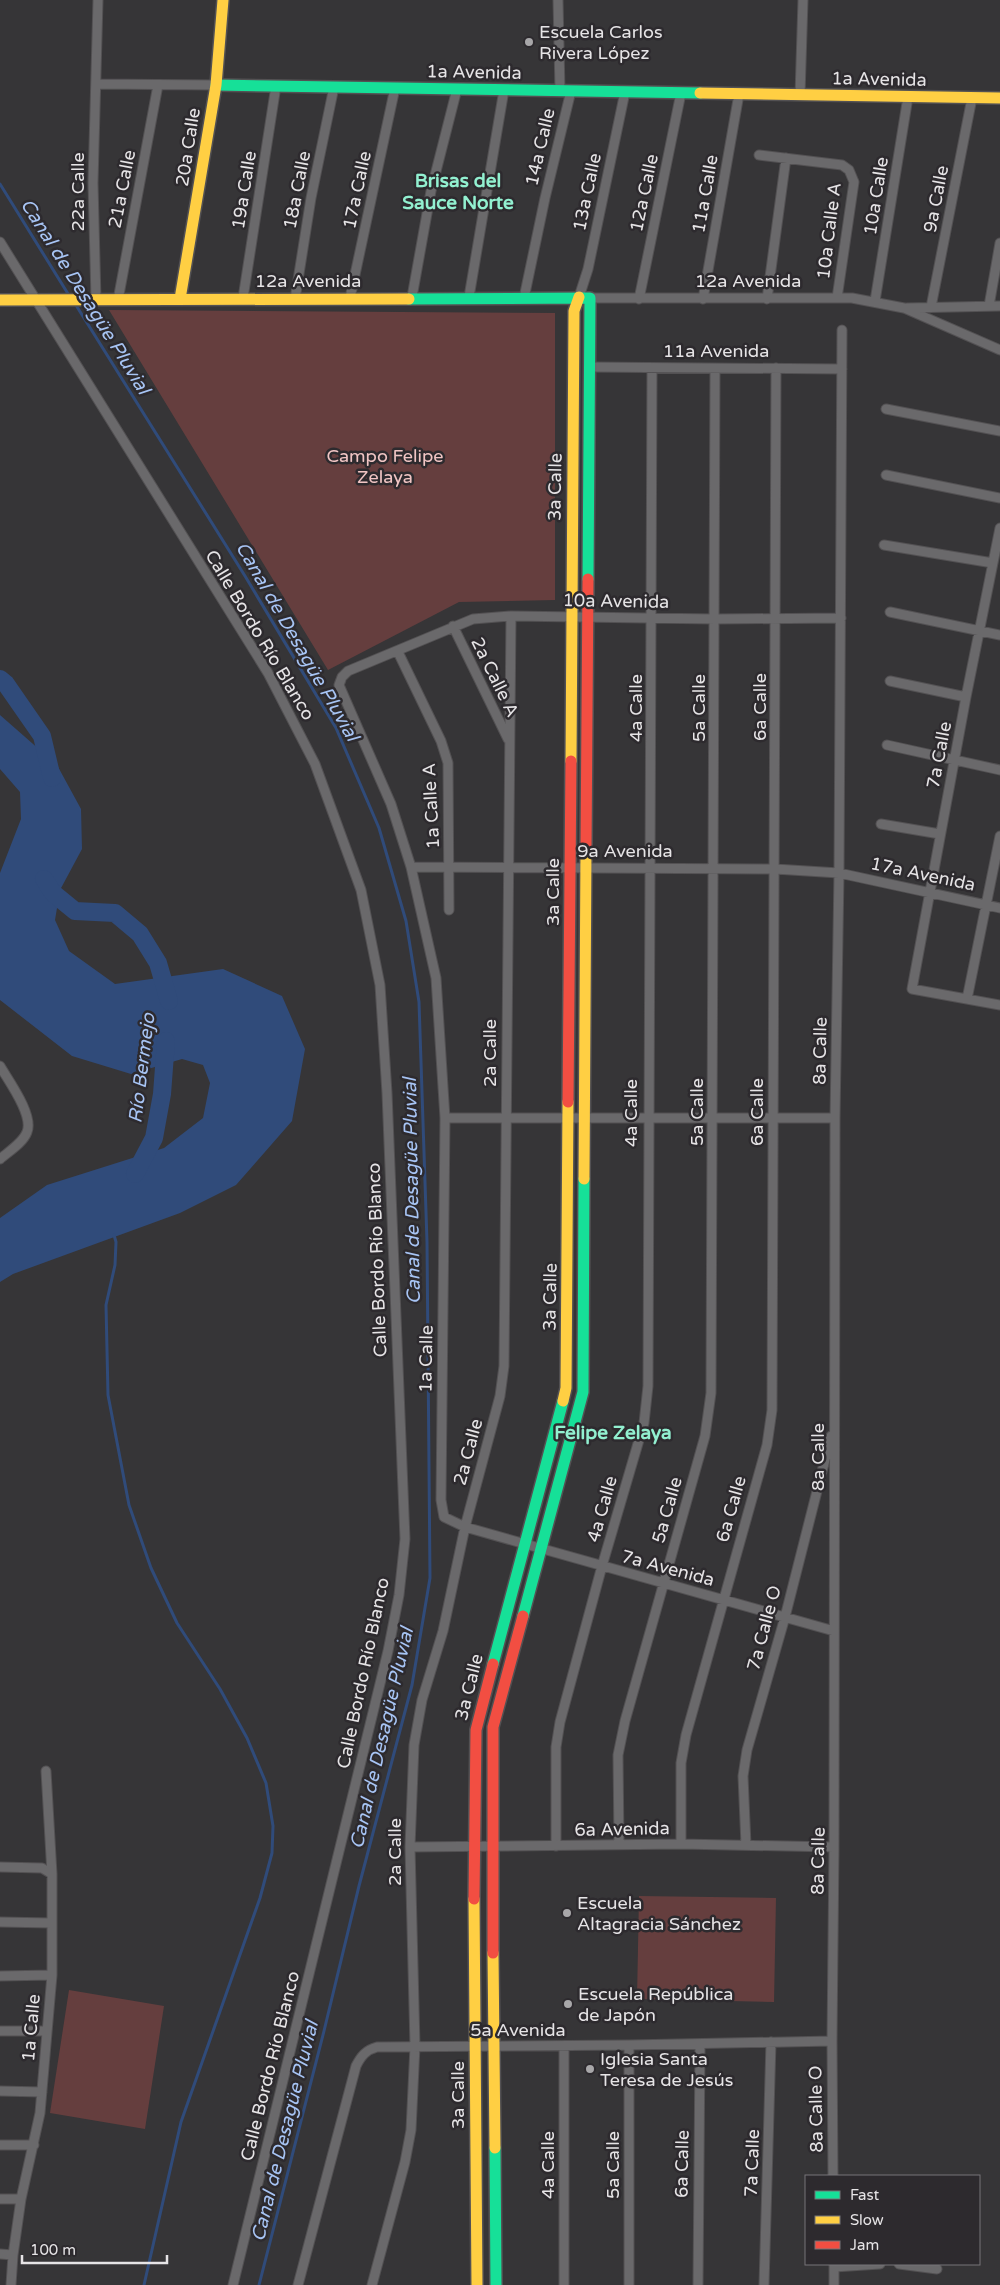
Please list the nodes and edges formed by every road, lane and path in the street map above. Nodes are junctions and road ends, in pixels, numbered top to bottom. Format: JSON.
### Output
{"nodes":[{"id":1,"x":98,"y":0,"type":"edge"},
{"id":2,"x":223,"y":0,"type":"edge"},
{"id":3,"x":558,"y":0,"type":"edge"},
{"id":4,"x":803,"y":0,"type":"edge"},
{"id":5,"x":97,"y":84,"type":"junction"},
{"id":6,"x":158,"y":84,"type":"junction"},
{"id":7,"x":216,"y":86,"type":"junction"},
{"id":8,"x":276,"y":86,"type":"junction"},
{"id":9,"x":334,"y":87,"type":"junction"},
{"id":10,"x":395,"y":88,"type":"junction"},
{"id":11,"x":457,"y":89,"type":"junction"},
{"id":12,"x":504,"y":90,"type":"junction"},
{"id":13,"x":565,"y":91,"type":"junction"},
{"id":14,"x":625,"y":92,"type":"junction"},
{"id":15,"x":681,"y":93,"type":"junction"},
{"id":16,"x":739,"y":94,"type":"junction"},
{"id":17,"x":800,"y":95,"type":"junction"},
{"id":18,"x":908,"y":97,"type":"junction"},
{"id":19,"x":972,"y":98,"type":"junction"},
{"id":20,"x":1000,"y":98,"type":"edge"},
{"id":21,"x":759,"y":155,"type":"dead end"},
{"id":22,"x":786,"y":158,"type":"junction"},
{"id":23,"x":0,"y":242,"type":"edge"},
{"id":24,"x":1000,"y":243,"type":"edge"},
{"id":25,"x":412,"y":297,"type":"junction"},
{"id":26,"x":469,"y":297,"type":"junction"},
{"id":27,"x":243,"y":298,"type":"junction"},
{"id":28,"x":350,"y":298,"type":"junction"},
{"id":29,"x":524,"y":298,"type":"junction"},
{"id":30,"x":584,"y":298,"type":"junction"},
{"id":31,"x":837,"y":298,"type":"junction"},
{"id":32,"x":180,"y":299,"type":"junction"},
{"id":33,"x":295,"y":299,"type":"junction"},
{"id":34,"x":639,"y":299,"type":"junction"},
{"id":35,"x":703,"y":299,"type":"junction"},
{"id":36,"x":767,"y":299,"type":"junction"},
{"id":37,"x":0,"y":300,"type":"edge"},
{"id":38,"x":96,"y":300,"type":"junction"},
{"id":39,"x":118,"y":300,"type":"junction"},
{"id":40,"x":37,"y":301,"type":"junction"},
{"id":41,"x":875,"y":301,"type":"junction"},
{"id":42,"x":989,"y":306,"type":"junction"},
{"id":43,"x":1000,"y":306,"type":"edge"},
{"id":44,"x":931,"y":307,"type":"junction"},
{"id":45,"x":904,"y":308,"type":"junction"},
{"id":46,"x":842,"y":330,"type":"dead end"},
{"id":47,"x":1000,"y":350,"type":"edge"},
{"id":48,"x":589,"y":367,"type":"junction"},
{"id":49,"x":652,"y":368,"type":"junction"},
{"id":50,"x":776,"y":368,"type":"junction"},
{"id":51,"x":715,"y":369,"type":"junction"},
{"id":52,"x":842,"y":369,"type":"junction"},
{"id":53,"x":886,"y":409,"type":"dead end"},
{"id":54,"x":1000,"y":431,"type":"edge"},
{"id":55,"x":886,"y":475,"type":"dead end"},
{"id":56,"x":1000,"y":498,"type":"edge"},
{"id":57,"x":1000,"y":528,"type":"edge"},
{"id":58,"x":884,"y":545,"type":"dead end"},
{"id":59,"x":993,"y":563,"type":"junction"},
{"id":60,"x":890,"y":612,"type":"dead end"},
{"id":61,"x":512,"y":616,"type":"junction"},
{"id":62,"x":570,"y":617,"type":"junction"},
{"id":63,"x":588,"y":617,"type":"junction"},
{"id":64,"x":653,"y":618,"type":"junction"},
{"id":65,"x":841,"y":618,"type":"junction"},
{"id":66,"x":715,"y":619,"type":"junction"},
{"id":67,"x":776,"y":619,"type":"junction"},
{"id":68,"x":453,"y":626,"type":"junction"},
{"id":69,"x":980,"y":631,"type":"junction"},
{"id":70,"x":1000,"y":635,"type":"edge"},
{"id":71,"x":398,"y":652,"type":"junction"},
{"id":72,"x":890,"y":681,"type":"dead end"},
{"id":73,"x":966,"y":697,"type":"junction"},
{"id":74,"x":509,"y":742,"type":"junction"},
{"id":75,"x":887,"y":746,"type":"dead end"},
{"id":76,"x":954,"y":760,"type":"junction"},
{"id":77,"x":1000,"y":770,"type":"edge"},
{"id":78,"x":881,"y":824,"type":"dead end"},
{"id":79,"x":940,"y":834,"type":"junction"},
{"id":80,"x":1000,"y":836,"type":"edge"},
{"id":81,"x":411,"y":867,"type":"junction"},
{"id":82,"x":508,"y":867,"type":"junction"},
{"id":83,"x":588,"y":867,"type":"junction"},
{"id":84,"x":650,"y":867,"type":"junction"},
{"id":85,"x":450,"y":868,"type":"junction"},
{"id":86,"x":570,"y":868,"type":"junction"},
{"id":87,"x":714,"y":868,"type":"junction"},
{"id":88,"x":775,"y":869,"type":"junction"},
{"id":89,"x":839,"y":872,"type":"junction"},
{"id":90,"x":930,"y":892,"type":"junction"},
{"id":91,"x":987,"y":905,"type":"junction"},
{"id":92,"x":1000,"y":908,"type":"edge"},
{"id":93,"x":449,"y":910,"type":"dead end"},
{"id":94,"x":967,"y":999,"type":"junction"},
{"id":95,"x":1000,"y":1005,"type":"edge"},
{"id":96,"x":0,"y":1066,"type":"edge"},
{"id":97,"x":445,"y":1118,"type":"junction"},
{"id":98,"x":585,"y":1118,"type":"junction"},
{"id":99,"x":647,"y":1118,"type":"junction"},
{"id":100,"x":713,"y":1118,"type":"junction"},
{"id":101,"x":835,"y":1118,"type":"junction"},
{"id":102,"x":506,"y":1119,"type":"junction"},
{"id":103,"x":569,"y":1119,"type":"junction"},
{"id":104,"x":773,"y":1119,"type":"junction"},
{"id":105,"x":0,"y":1160,"type":"edge"},
{"id":106,"x":835,"y":1421,"type":"junction"},
{"id":107,"x":465,"y":1527,"type":"junction"},
{"id":108,"x":526,"y":1543,"type":"junction"},
{"id":109,"x":541,"y":1548,"type":"junction"},
{"id":110,"x":602,"y":1566,"type":"junction"},
{"id":111,"x":662,"y":1584,"type":"junction"},
{"id":112,"x":722,"y":1599,"type":"junction"},
{"id":113,"x":785,"y":1617,"type":"junction"},
{"id":114,"x":834,"y":1631,"type":"junction"},
{"id":115,"x":46,"y":1771,"type":"dead end"},
{"id":116,"x":619,"y":1844,"type":"junction"},
{"id":117,"x":681,"y":1844,"type":"junction"},
{"id":118,"x":746,"y":1844,"type":"junction"},
{"id":119,"x":492,"y":1846,"type":"junction"},
{"id":120,"x":556,"y":1846,"type":"junction"},
{"id":121,"x":410,"y":1847,"type":"junction"},
{"id":122,"x":474,"y":1847,"type":"junction"},
{"id":123,"x":834,"y":1847,"type":"junction"},
{"id":124,"x":0,"y":1866,"type":"edge"},
{"id":125,"x":52,"y":1874,"type":"junction"},
{"id":126,"x":0,"y":1922,"type":"edge"},
{"id":127,"x":52,"y":1922,"type":"junction"},
{"id":128,"x":0,"y":1976,"type":"edge"},
{"id":129,"x":52,"y":1976,"type":"junction"},
{"id":130,"x":0,"y":2031,"type":"edge"},
{"id":131,"x":46,"y":2031,"type":"junction"},
{"id":132,"x":832,"y":2041,"type":"junction"},
{"id":133,"x":771,"y":2042,"type":"junction"},
{"id":134,"x":700,"y":2044,"type":"junction"},
{"id":135,"x":629,"y":2045,"type":"junction"},
{"id":136,"x":415,"y":2046,"type":"junction"},
{"id":137,"x":476,"y":2046,"type":"junction"},
{"id":138,"x":494,"y":2046,"type":"junction"},
{"id":139,"x":564,"y":2046,"type":"junction"},
{"id":140,"x":0,"y":2090,"type":"edge"},
{"id":141,"x":42,"y":2092,"type":"junction"},
{"id":142,"x":0,"y":2145,"type":"edge"},
{"id":143,"x":34,"y":2145,"type":"junction"},
{"id":144,"x":833,"y":2175,"type":"edge"},
{"id":145,"x":0,"y":2198,"type":"edge"},
{"id":146,"x":21,"y":2198,"type":"junction"},
{"id":147,"x":0,"y":2254,"type":"edge"},
{"id":148,"x":13,"y":2255,"type":"junction"},
{"id":149,"x":834,"y":2265,"type":"edge"},
{"id":150,"x":905,"y":2265,"type":"edge"},
{"id":151,"x":937,"y":2270,"type":"dead end"},
{"id":152,"x":11,"y":2285,"type":"edge"},
{"id":153,"x":233,"y":2285,"type":"edge"},
{"id":154,"x":298,"y":2285,"type":"edge"},
{"id":155,"x":372,"y":2285,"type":"edge"},
{"id":156,"x":477,"y":2285,"type":"edge"},
{"id":157,"x":496,"y":2285,"type":"edge"},
{"id":158,"x":564,"y":2285,"type":"edge"},
{"id":159,"x":629,"y":2285,"type":"edge"},
{"id":160,"x":698,"y":2285,"type":"edge"},
{"id":161,"x":764,"y":2285,"type":"edge"},
{"id":162,"x":834,"y":2285,"type":"edge"}],
"edges":[{"from":1,"to":5,"type":"street","name":"22a Calle"},
{"from":2,"to":7,"type":"street","name":"20a Calle"},
{"from":3,"to":13,"type":"street","name":"14a Calle"},
{"from":4,"to":17,"type":"street"},
{"from":5,"to":6,"type":"street","name":"1a Avenida"},
{"from":5,"to":38,"type":"street","name":"22a Calle"},
{"from":6,"to":7,"type":"street","name":"1a Avenida"},
{"from":6,"to":39,"type":"street","name":"21a Calle"},
{"from":7,"to":8,"type":"street","name":"1a Avenida"},
{"from":7,"to":32,"type":"street","name":"20a Calle"},
{"from":8,"to":9,"type":"street","name":"1a Avenida"},
{"from":8,"to":27,"type":"street","name":"19a Calle"},
{"from":9,"to":10,"type":"street","name":"1a Avenida"},
{"from":9,"to":33,"type":"street","name":"18a Calle"},
{"from":10,"to":11,"type":"street","name":"1a Avenida"},
{"from":10,"to":28,"type":"street","name":"17a Calle"},
{"from":11,"to":12,"type":"street","name":"1a Avenida"},
{"from":11,"to":25,"type":"street"},
{"from":12,"to":13,"type":"street","name":"1a Avenida"},
{"from":12,"to":26,"type":"street"},
{"from":13,"to":14,"type":"street","name":"1a Avenida"},
{"from":13,"to":29,"type":"street","name":"14a Calle"},
{"from":14,"to":15,"type":"street","name":"1a Avenida"},
{"from":14,"to":30,"type":"street","name":"13a Calle"},
{"from":15,"to":16,"type":"street","name":"1a Avenida"},
{"from":15,"to":34,"type":"street","name":"12a Calle"},
{"from":16,"to":17,"type":"street","name":"1a Avenida"},
{"from":16,"to":35,"type":"street","name":"11a Calle"},
{"from":17,"to":18,"type":"street","name":"1a Avenida"},
{"from":18,"to":19,"type":"street","name":"1a Avenida"},
{"from":18,"to":41,"type":"street","name":"10a Calle"},
{"from":19,"to":20,"type":"street","name":"1a Avenida"},
{"from":19,"to":44,"type":"street","name":"9a Calle"},
{"from":21,"to":22,"type":"street","name":"10a Calle A"},
{"from":22,"to":31,"type":"street","name":"10a Calle A"},
{"from":22,"to":36,"type":"street"},
{"from":23,"to":40,"type":"street","name":"Calle Bordo Río Blanco"},
{"from":24,"to":42,"type":"street"},
{"from":25,"to":26,"type":"street","name":"12a Avenida"},
{"from":25,"to":28,"type":"street","name":"12a Avenida"},
{"from":26,"to":29,"type":"street","name":"12a Avenida"},
{"from":27,"to":32,"type":"street","name":"12a Avenida"},
{"from":27,"to":33,"type":"street","name":"12a Avenida"},
{"from":28,"to":33,"type":"street","name":"12a Avenida"},
{"from":29,"to":30,"type":"street","name":"12a Avenida"},
{"from":30,"to":34,"type":"street","name":"12a Avenida"},
{"from":30,"to":48,"type":"street","name":"3a Calle"},
{"from":30,"to":62,"type":"street","name":"3a Calle"},
{"from":31,"to":36,"type":"street","name":"12a Avenida"},
{"from":31,"to":41,"type":"street","name":"12a Avenida"},
{"from":32,"to":39,"type":"street","name":"12a Avenida"},
{"from":34,"to":35,"type":"street","name":"12a Avenida"},
{"from":35,"to":36,"type":"street","name":"12a Avenida"},
{"from":37,"to":40,"type":"street","name":"12a Avenida"},
{"from":38,"to":39,"type":"street","name":"12a Avenida"},
{"from":38,"to":40,"type":"street","name":"12a Avenida"},
{"from":40,"to":153,"type":"street","name":"Calle Bordo Río Blanco"},
{"from":41,"to":45,"type":"street","name":"12a Avenida"},
{"from":42,"to":43,"type":"street"},
{"from":42,"to":44,"type":"street"},
{"from":44,"to":45,"type":"street"},
{"from":45,"to":47,"type":"street"},
{"from":46,"to":52,"type":"street","name":"8a Calle"},
{"from":48,"to":49,"type":"street","name":"11a Avenida"},
{"from":48,"to":63,"type":"street","name":"3a Calle"},
{"from":49,"to":51,"type":"street","name":"11a Avenida"},
{"from":49,"to":64,"type":"street","name":"4a Calle"},
{"from":50,"to":51,"type":"street","name":"11a Avenida"},
{"from":50,"to":52,"type":"street","name":"11a Avenida"},
{"from":50,"to":67,"type":"street","name":"6a Calle"},
{"from":51,"to":66,"type":"street","name":"5a Calle"},
{"from":52,"to":65,"type":"street","name":"8a Calle"},
{"from":53,"to":54,"type":"street"},
{"from":55,"to":56,"type":"street"},
{"from":57,"to":59,"type":"street","name":"7a Calle"},
{"from":58,"to":59,"type":"street"},
{"from":59,"to":69,"type":"street","name":"7a Calle"},
{"from":60,"to":69,"type":"street"},
{"from":61,"to":62,"type":"street","name":"10a Avenida"},
{"from":61,"to":68,"type":"street","name":"10a Avenida"},
{"from":61,"to":74,"type":"street","name":"2a Calle"},
{"from":62,"to":63,"type":"street","name":"10a Avenida"},
{"from":62,"to":86,"type":"street","name":"3a Calle"},
{"from":63,"to":64,"type":"street","name":"10a Avenida"},
{"from":63,"to":83,"type":"street","name":"3a Calle"},
{"from":64,"to":66,"type":"street","name":"10a Avenida"},
{"from":64,"to":84,"type":"street","name":"4a Calle"},
{"from":65,"to":67,"type":"street","name":"10a Avenida"},
{"from":65,"to":89,"type":"street","name":"8a Calle"},
{"from":66,"to":67,"type":"street","name":"10a Avenida"},
{"from":66,"to":87,"type":"street","name":"5a Calle"},
{"from":67,"to":88,"type":"street","name":"6a Calle"},
{"from":68,"to":71,"type":"street","name":"10a Avenida"},
{"from":68,"to":74,"type":"street","name":"2a Calle A"},
{"from":69,"to":70,"type":"street"},
{"from":69,"to":73,"type":"street","name":"7a Calle"},
{"from":71,"to":81,"type":"street","name":"10a Avenida"},
{"from":71,"to":85,"type":"street","name":"1a Calle A"},
{"from":72,"to":73,"type":"street"},
{"from":73,"to":76,"type":"street","name":"7a Calle"},
{"from":74,"to":82,"type":"street","name":"2a Calle"},
{"from":75,"to":76,"type":"street"},
{"from":76,"to":77,"type":"street"},
{"from":76,"to":79,"type":"street","name":"7a Calle"},
{"from":78,"to":79,"type":"street"},
{"from":79,"to":90,"type":"street","name":"7a Calle"},
{"from":80,"to":91,"type":"street"},
{"from":81,"to":85,"type":"street","name":"9a Avenida"},
{"from":81,"to":97,"type":"street"},
{"from":82,"to":85,"type":"street","name":"9a Avenida"},
{"from":82,"to":86,"type":"street","name":"9a Avenida"},
{"from":82,"to":102,"type":"street","name":"2a Calle"},
{"from":83,"to":84,"type":"street","name":"9a Avenida"},
{"from":83,"to":86,"type":"street","name":"9a Avenida"},
{"from":83,"to":98,"type":"street","name":"3a Calle"},
{"from":84,"to":87,"type":"street","name":"9a Avenida"},
{"from":84,"to":99,"type":"street","name":"4a Calle"},
{"from":85,"to":93,"type":"street","name":"1a Calle A"},
{"from":86,"to":103,"type":"street","name":"3a Calle"},
{"from":87,"to":88,"type":"street","name":"9a Avenida"},
{"from":87,"to":100,"type":"street","name":"5a Calle"},
{"from":88,"to":89,"type":"street","name":"9a Avenida"},
{"from":88,"to":104,"type":"street","name":"6a Calle"},
{"from":89,"to":90,"type":"street","name":"17a Avenida"},
{"from":89,"to":101,"type":"street","name":"8a Calle"},
{"from":90,"to":91,"type":"street","name":"17a Avenida"},
{"from":90,"to":94,"type":"street","name":"7a Calle"},
{"from":91,"to":92,"type":"street","name":"17a Avenida"},
{"from":91,"to":94,"type":"street"},
{"from":94,"to":95,"type":"street"},
{"from":96,"to":105,"type":"street"},
{"from":97,"to":102,"type":"street"},
{"from":97,"to":107,"type":"street","name":"1a Calle"},
{"from":98,"to":99,"type":"street"},
{"from":98,"to":103,"type":"street"},
{"from":98,"to":109,"type":"street","name":"3a Calle"},
{"from":99,"to":100,"type":"street"},
{"from":99,"to":110,"type":"street","name":"4a Calle"},
{"from":100,"to":104,"type":"street"},
{"from":100,"to":111,"type":"street","name":"5a Calle"},
{"from":101,"to":104,"type":"street"},
{"from":101,"to":106,"type":"street","name":"8a Calle"},
{"from":102,"to":103,"type":"street"},
{"from":102,"to":107,"type":"street","name":"2a Calle"},
{"from":103,"to":108,"type":"street","name":"3a Calle"},
{"from":104,"to":112,"type":"street","name":"6a Calle"},
{"from":106,"to":113,"type":"street","name":"7a Calle O"},
{"from":106,"to":114,"type":"street","name":"8a Calle"},
{"from":107,"to":108,"type":"street","name":"7a Avenida"},
{"from":107,"to":121,"type":"street","name":"2a Calle"},
{"from":108,"to":109,"type":"street","name":"7a Avenida"},
{"from":108,"to":122,"type":"street","name":"3a Calle"},
{"from":109,"to":110,"type":"street","name":"7a Avenida"},
{"from":109,"to":119,"type":"street","name":"3a Calle"},
{"from":110,"to":111,"type":"street","name":"7a Avenida"},
{"from":110,"to":120,"type":"street","name":"4a Calle"},
{"from":111,"to":112,"type":"street","name":"7a Avenida"},
{"from":111,"to":116,"type":"street","name":"5a Calle"},
{"from":112,"to":113,"type":"street","name":"7a Avenida"},
{"from":112,"to":117,"type":"street","name":"6a Calle"},
{"from":113,"to":114,"type":"street","name":"7a Avenida"},
{"from":113,"to":118,"type":"street","name":"7a Calle O"},
{"from":114,"to":123,"type":"street","name":"8a Calle"},
{"from":115,"to":125,"type":"street","name":"1a Calle"},
{"from":116,"to":117,"type":"street","name":"6a Avenida"},
{"from":116,"to":120,"type":"street","name":"6a Avenida"},
{"from":117,"to":118,"type":"street","name":"6a Avenida"},
{"from":118,"to":123,"type":"street","name":"6a Avenida"},
{"from":119,"to":120,"type":"street","name":"6a Avenida"},
{"from":119,"to":122,"type":"street","name":"6a Avenida"},
{"from":119,"to":138,"type":"street","name":"3a Calle"},
{"from":121,"to":122,"type":"street","name":"6a Avenida"},
{"from":121,"to":136,"type":"street","name":"2a Calle"},
{"from":122,"to":137,"type":"street","name":"3a Calle"},
{"from":123,"to":132,"type":"street","name":"8a Calle"},
{"from":124,"to":125,"type":"street"},
{"from":125,"to":127,"type":"street","name":"1a Calle"},
{"from":126,"to":127,"type":"street"},
{"from":127,"to":129,"type":"street","name":"1a Calle"},
{"from":128,"to":129,"type":"street"},
{"from":129,"to":131,"type":"street","name":"1a Calle"},
{"from":130,"to":131,"type":"street"},
{"from":131,"to":141,"type":"street","name":"1a Calle"},
{"from":132,"to":133,"type":"street","name":"5a Avenida"},
{"from":132,"to":144,"type":"street","name":"8a Calle O"},
{"from":133,"to":134,"type":"street","name":"5a Avenida"},
{"from":133,"to":161,"type":"street","name":"7a Calle"},
{"from":134,"to":135,"type":"street","name":"5a Avenida"},
{"from":134,"to":160,"type":"street","name":"6a Calle"},
{"from":135,"to":139,"type":"street","name":"5a Avenida"},
{"from":135,"to":159,"type":"street","name":"5a Calle"},
{"from":136,"to":137,"type":"street","name":"5a Avenida"},
{"from":136,"to":154,"type":"street"},
{"from":136,"to":155,"type":"street","name":"2a Calle"},
{"from":137,"to":138,"type":"street","name":"5a Avenida"},
{"from":137,"to":156,"type":"street","name":"3a Calle"},
{"from":138,"to":139,"type":"street","name":"5a Avenida"},
{"from":138,"to":157,"type":"street","name":"3a Calle"},
{"from":139,"to":158,"type":"street","name":"4a Calle"},
{"from":140,"to":141,"type":"street"},
{"from":141,"to":143,"type":"street","name":"1a Calle"},
{"from":142,"to":143,"type":"street"},
{"from":143,"to":146,"type":"street","name":"1a Calle"},
{"from":145,"to":146,"type":"street"},
{"from":146,"to":148,"type":"street","name":"1a Calle"},
{"from":147,"to":148,"type":"street"},
{"from":148,"to":152,"type":"street","name":"1a Calle"},
{"from":149,"to":162,"type":"street"},
{"from":150,"to":151,"type":"street"}]}
